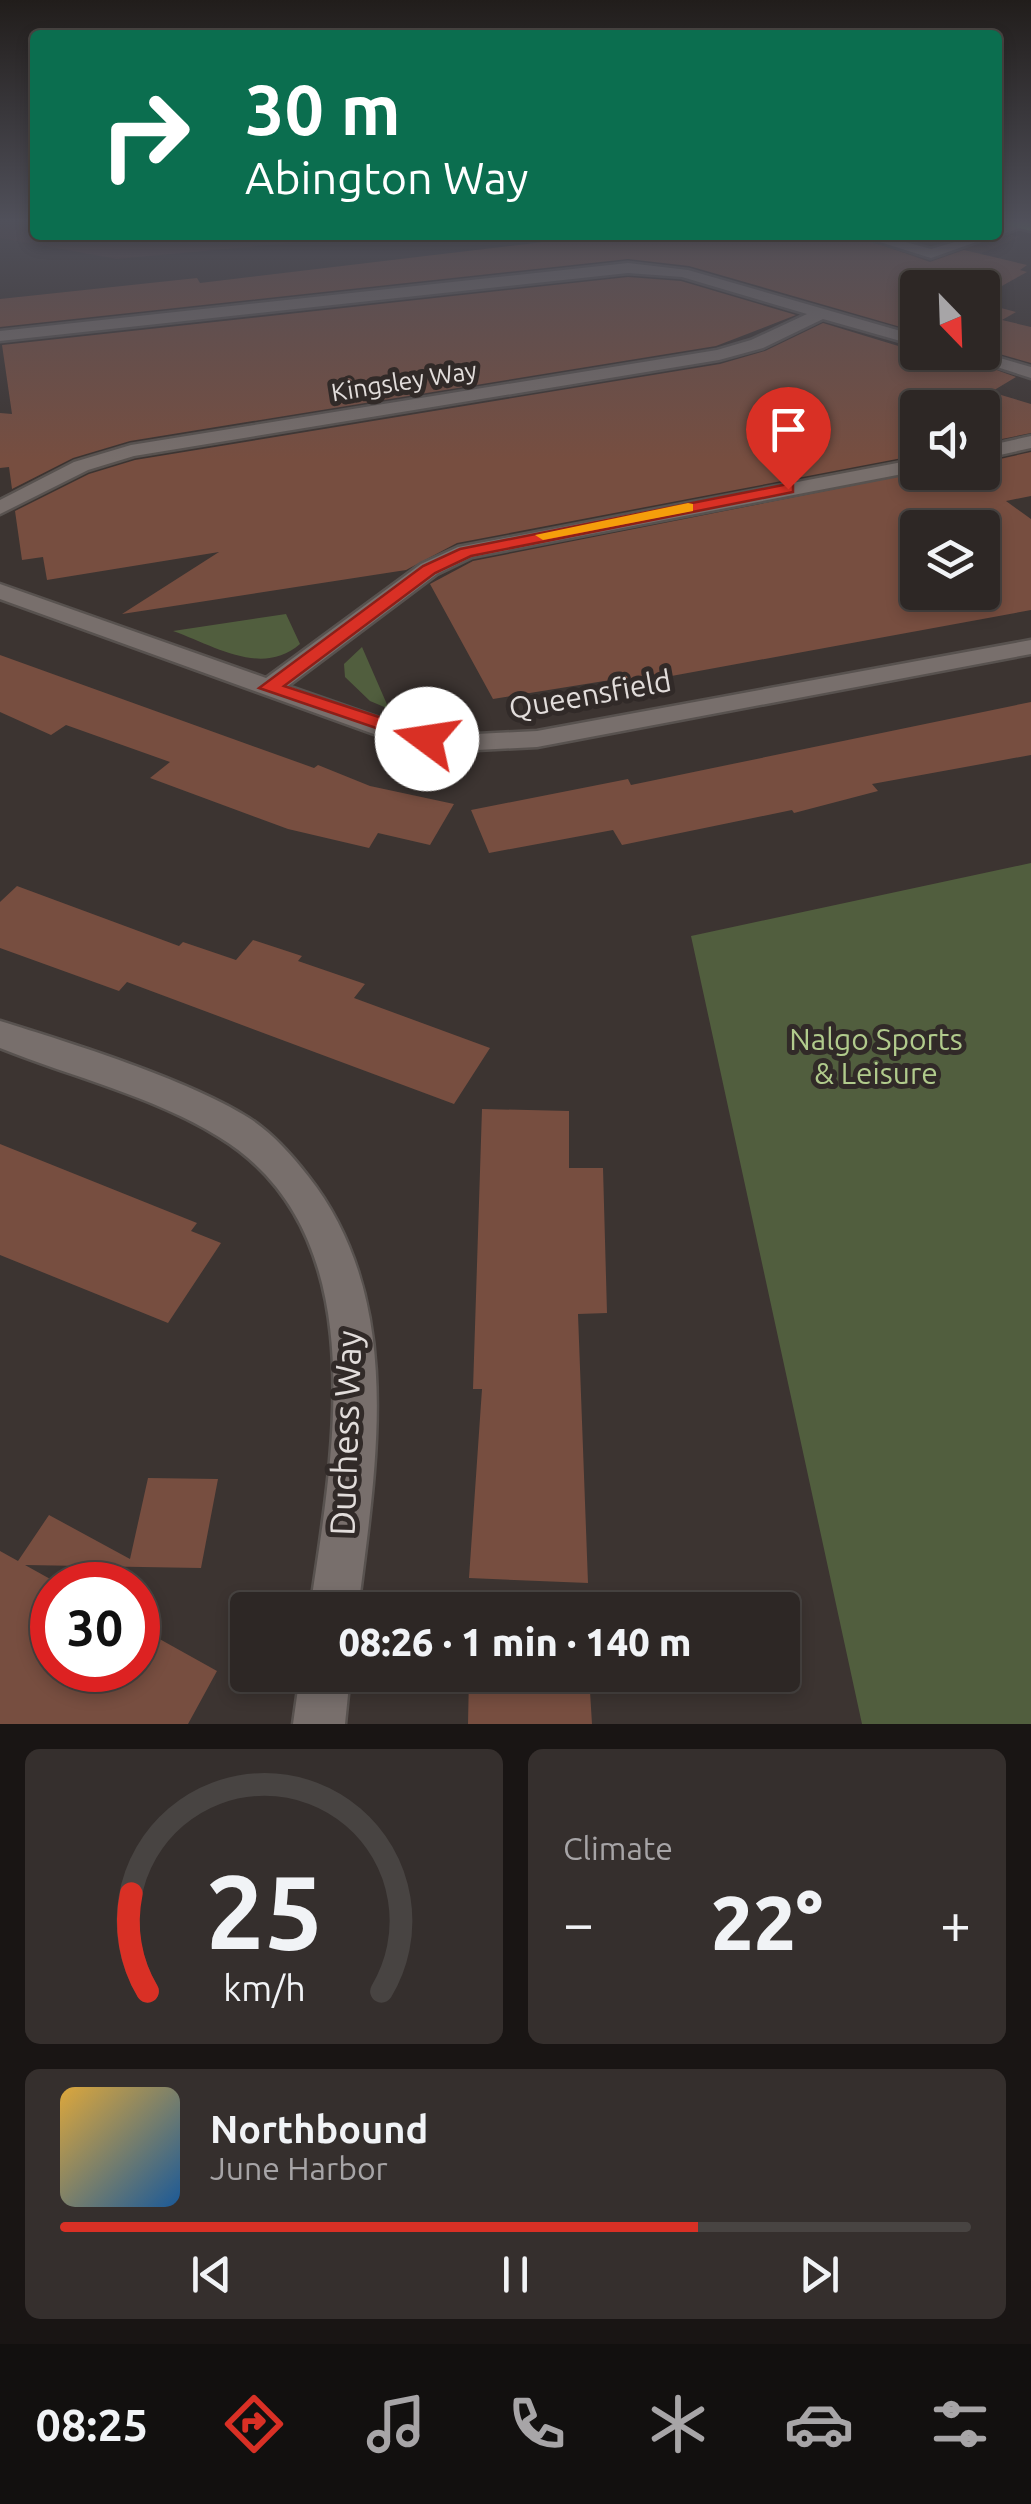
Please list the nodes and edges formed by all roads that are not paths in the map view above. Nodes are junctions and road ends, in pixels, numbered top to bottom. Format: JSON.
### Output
{"nodes":[{"id":1,"x":338,"y":299,"type":"edge"},
{"id":2,"x":771,"y":299,"type":"edge"},
{"id":3,"x":820,"y":314,"type":"junction"},
{"id":4,"x":0,"y":336,"type":"edge"},
{"id":5,"x":900,"y":336,"type":"edge"},
{"id":6,"x":1000,"y":364,"type":"edge"},
{"id":7,"x":1031,"y":373,"type":"edge"},
{"id":8,"x":1031,"y":442,"type":"edge"},
{"id":9,"x":1000,"y":450,"type":"edge"},
{"id":10,"x":900,"y":468,"type":"edge"},
{"id":11,"x":0,"y":508,"type":"edge"},
{"id":12,"x":4,"y":597,"type":"edge"},
{"id":13,"x":1031,"y":648,"type":"edge"},
{"id":14,"x":269,"y":688,"type":"junction"},
{"id":15,"x":0,"y":1034,"type":"edge"},
{"id":16,"x":336,"y":1592,"type":"edge"},
{"id":17,"x":323,"y":1692,"type":"edge"},
{"id":18,"x":319,"y":1724,"type":"edge"}],
"edges":[{"from":1,"to":4,"type":"street"},
{"from":2,"to":3,"type":"street"},
{"from":3,"to":5,"type":"street"},
{"from":3,"to":11,"type":"street","name":"Kingsley Way"},
{"from":6,"to":7,"type":"street"},
{"from":8,"to":9,"type":"street"},
{"from":10,"to":14,"type":"street"},
{"from":12,"to":14,"type":"street","name":"Queensfield"},
{"from":13,"to":14,"type":"street","name":"Queensfield"},
{"from":15,"to":16,"type":"street","name":"Duchess Way"},
{"from":17,"to":18,"type":"street"}]}
